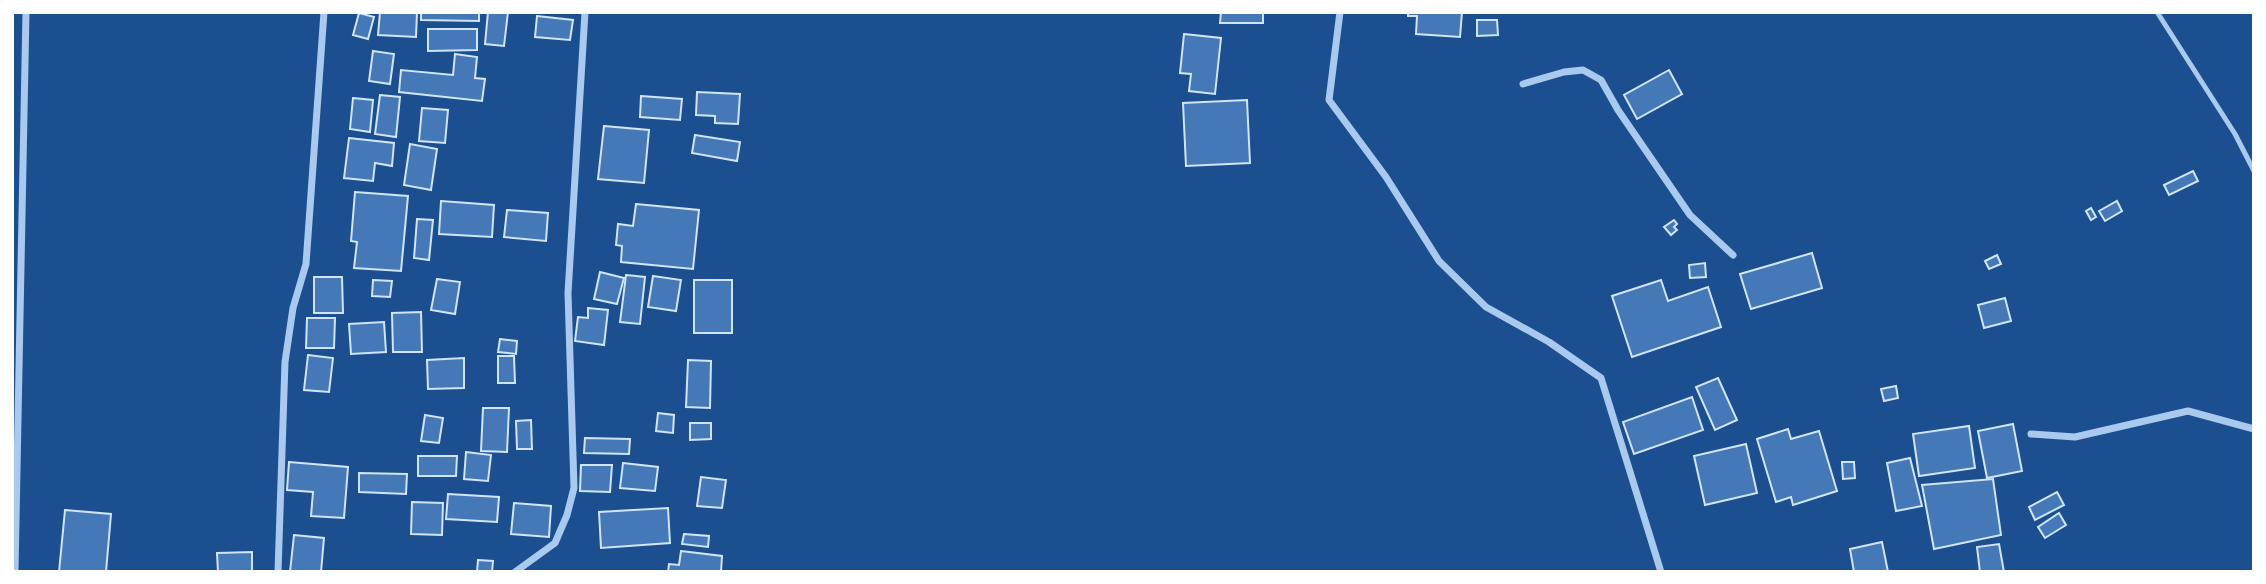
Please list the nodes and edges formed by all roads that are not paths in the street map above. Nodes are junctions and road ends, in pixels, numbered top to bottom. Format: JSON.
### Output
{"nodes":[{"id":1,"x":26,"y":12,"type":"edge"},
{"id":2,"x":324,"y":12,"type":"edge"},
{"id":3,"x":585,"y":12,"type":"edge"},
{"id":4,"x":1340,"y":12,"type":"edge"},
{"id":5,"x":2157,"y":12,"type":"edge"},
{"id":6,"x":1523,"y":84,"type":"dead end"},
{"id":7,"x":2254,"y":171,"type":"edge"},
{"id":8,"x":1733,"y":255,"type":"dead end"},
{"id":9,"x":2254,"y":429,"type":"edge"},
{"id":10,"x":2031,"y":434,"type":"dead end"},
{"id":11,"x":15,"y":572,"type":"edge"},
{"id":12,"x":278,"y":572,"type":"edge"},
{"id":13,"x":515,"y":572,"type":"edge"},
{"id":14,"x":1661,"y":572,"type":"edge"}],
"edges":[{"from":1,"to":11,"type":"street"},
{"from":2,"to":12,"type":"street"},
{"from":3,"to":13,"type":"street"},
{"from":4,"to":14,"type":"street"},
{"from":5,"to":7,"type":"lane"},
{"from":6,"to":8,"type":"street"},
{"from":9,"to":10,"type":"street"}]}
